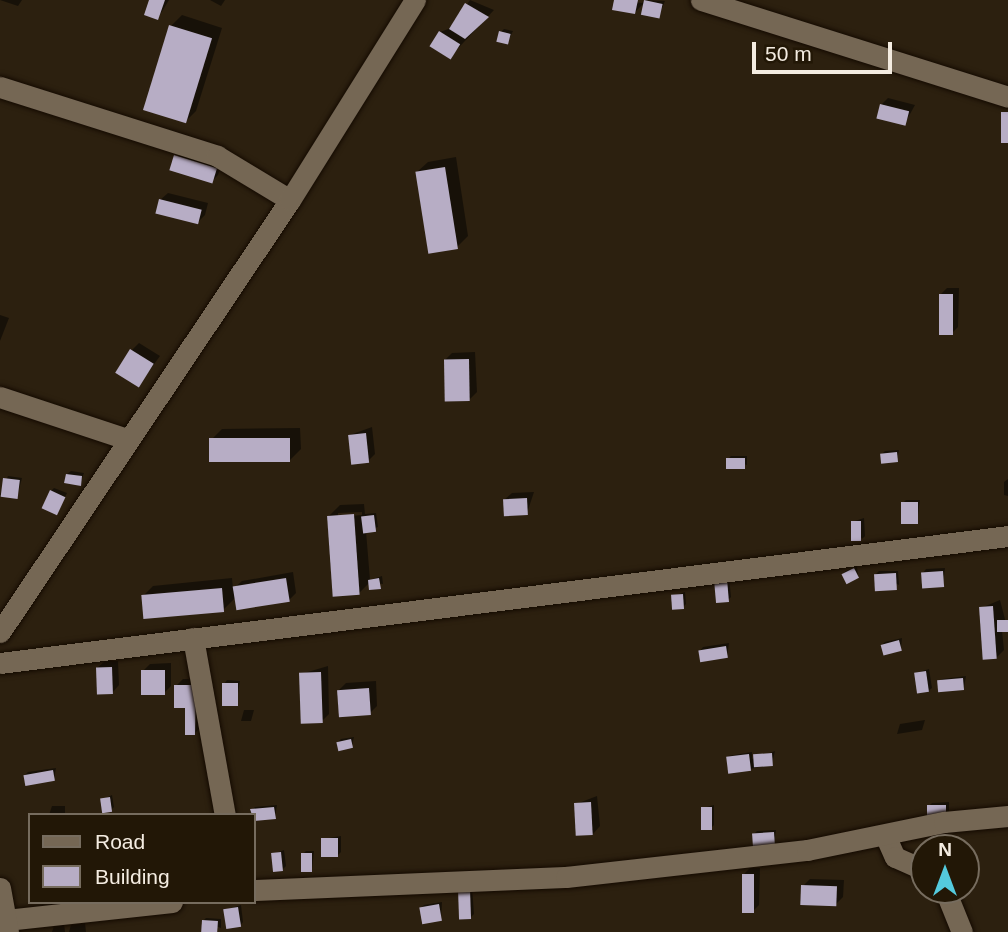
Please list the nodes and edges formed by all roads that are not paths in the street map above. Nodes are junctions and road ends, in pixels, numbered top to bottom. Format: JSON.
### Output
{"nodes":[{"id":1,"x":415,"y":0,"type":"edge"},
{"id":2,"x":702,"y":0,"type":"edge"},
{"id":3,"x":0,"y":87,"type":"edge"},
{"id":4,"x":1008,"y":97,"type":"edge"},
{"id":5,"x":290,"y":200,"type":"junction"},
{"id":6,"x":0,"y":397,"type":"edge"},
{"id":7,"x":124,"y":438,"type":"junction"},
{"id":8,"x":1008,"y":536,"type":"edge"},
{"id":9,"x":0,"y":632,"type":"edge"},
{"id":10,"x":194,"y":638,"type":"junction"},
{"id":11,"x":0,"y":663,"type":"edge"},
{"id":12,"x":225,"y":813,"type":"edge"},
{"id":13,"x":1008,"y":816,"type":"edge"},
{"id":14,"x":885,"y":835,"type":"junction"},
{"id":15,"x":910,"y":864,"type":"edge"},
{"id":16,"x":0,"y":888,"type":"edge"},
{"id":17,"x":256,"y":890,"type":"edge"},
{"id":18,"x":158,"y":904,"type":"edge"},
{"id":19,"x":950,"y":904,"type":"edge"},
{"id":20,"x":7,"y":926,"type":"edge"},
{"id":21,"x":961,"y":932,"type":"edge"}],
"edges":[{"from":1,"to":5,"type":"street"},
{"from":2,"to":4,"type":"street"},
{"from":3,"to":5,"type":"street"},
{"from":5,"to":7,"type":"street"},
{"from":6,"to":7,"type":"street"},
{"from":7,"to":9,"type":"street"},
{"from":8,"to":10,"type":"street"},
{"from":10,"to":11,"type":"street"},
{"from":10,"to":12,"type":"street"},
{"from":13,"to":14,"type":"street"},
{"from":14,"to":15,"type":"street"},
{"from":14,"to":17,"type":"street"},
{"from":16,"to":20,"type":"street"},
{"from":18,"to":20,"type":"street"},
{"from":19,"to":21,"type":"street"}]}
